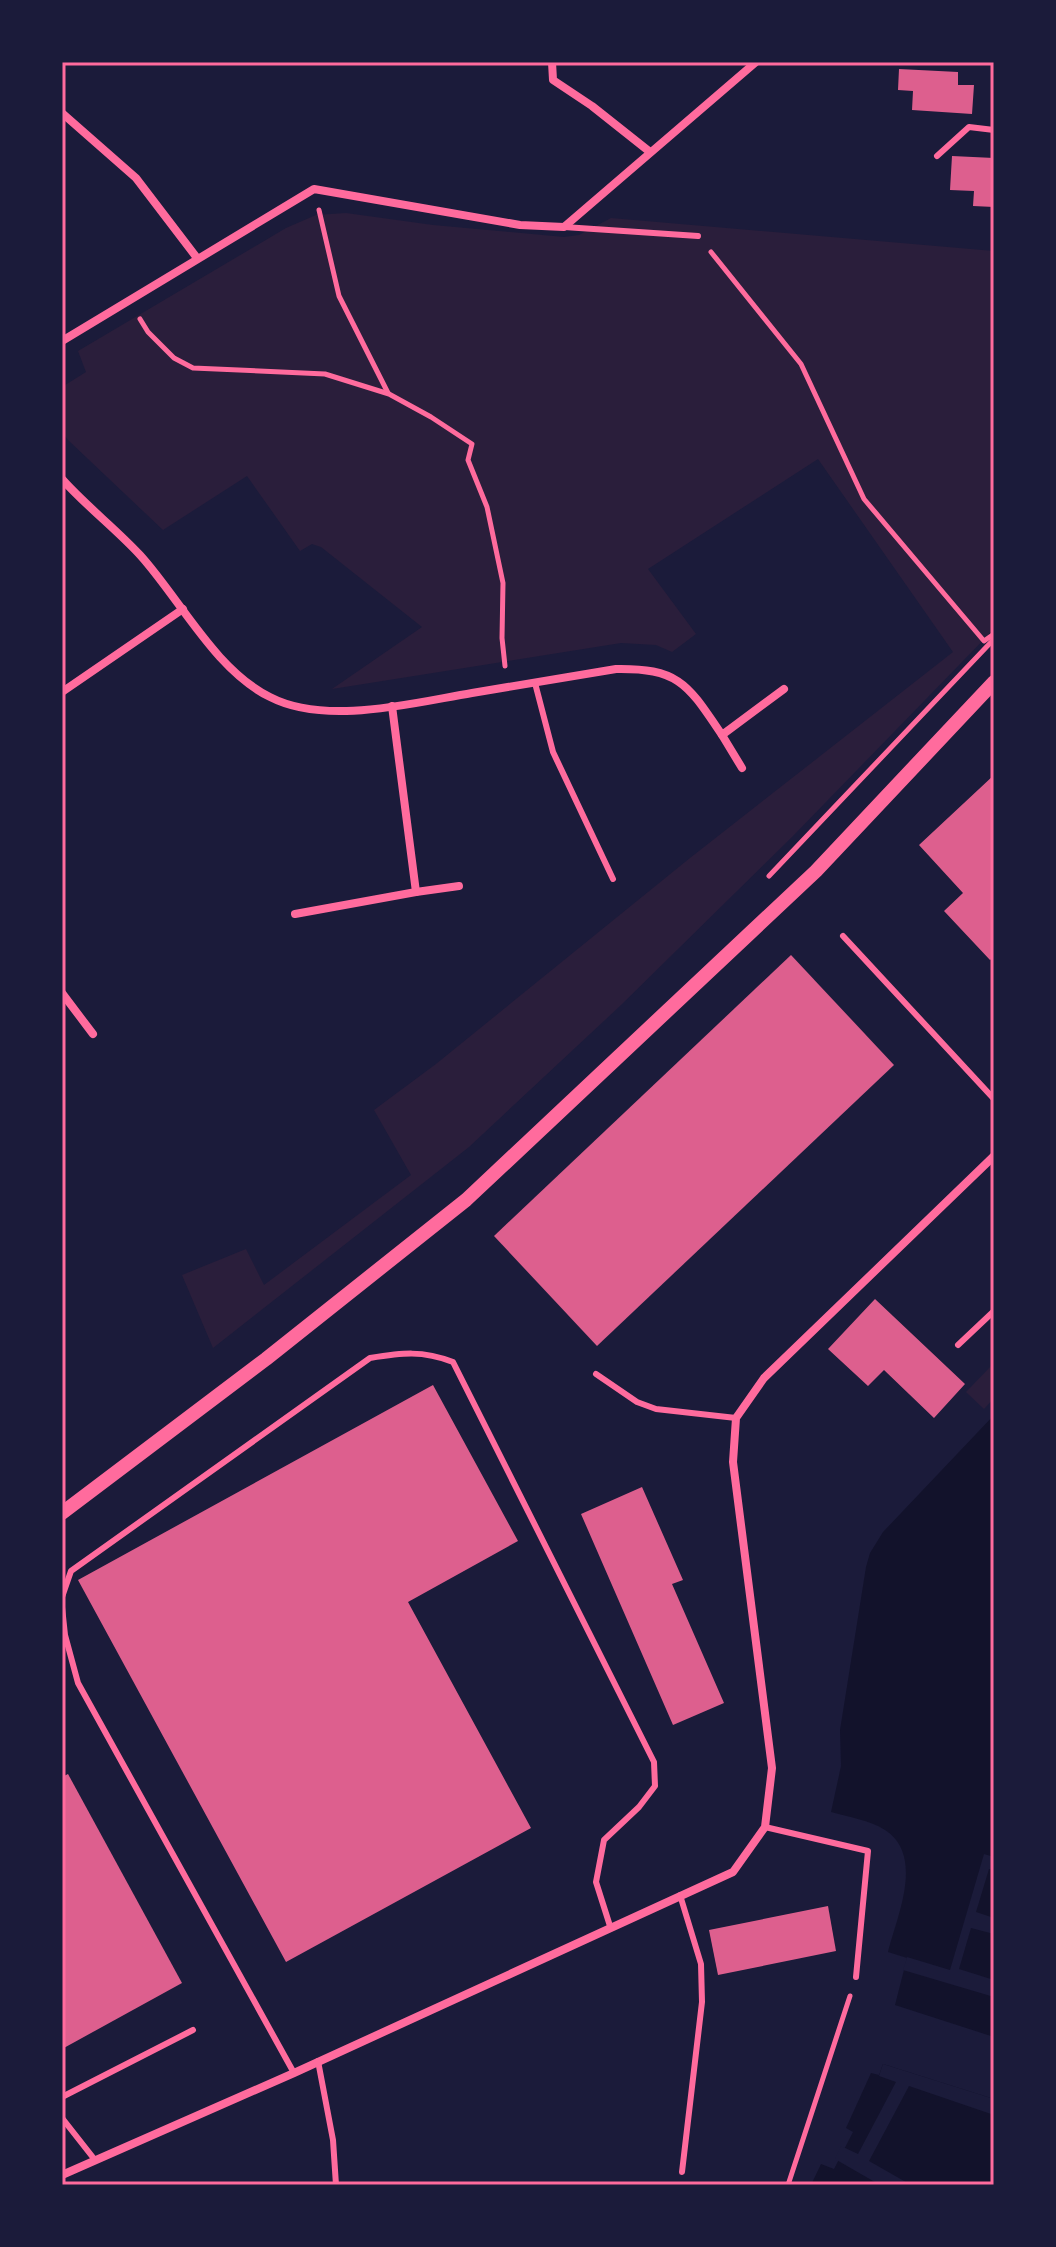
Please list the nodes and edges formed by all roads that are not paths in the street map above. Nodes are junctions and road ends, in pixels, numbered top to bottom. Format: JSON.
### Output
{"nodes":[{"id":1,"x":552,"y":62,"type":"edge"},
{"id":2,"x":756,"y":62,"type":"edge"},
{"id":3,"x":62,"y":113,"type":"edge"},
{"id":4,"x":994,"y":130,"type":"edge"},
{"id":5,"x":650,"y":152,"type":"junction"},
{"id":6,"x":937,"y":156,"type":"dead end"},
{"id":7,"x":564,"y":227,"type":"junction"},
{"id":8,"x":698,"y":236,"type":"road end"},
{"id":9,"x":197,"y":258,"type":"junction"},
{"id":10,"x":62,"y":341,"type":"edge"},
{"id":11,"x":62,"y":479,"type":"edge"},
{"id":12,"x":183,"y":609,"type":"junction"},
{"id":13,"x":994,"y":682,"type":"edge"},
{"id":14,"x":535,"y":683,"type":"junction"},
{"id":15,"x":784,"y":689,"type":"dead end"},
{"id":16,"x":62,"y":692,"type":"edge"},
{"id":17,"x":392,"y":706,"type":"junction"},
{"id":18,"x":722,"y":735,"type":"junction"},
{"id":19,"x":742,"y":768,"type":"dead end"},
{"id":20,"x":613,"y":879,"type":"dead end"},
{"id":21,"x":459,"y":886,"type":"dead end"},
{"id":22,"x":416,"y":892,"type":"junction"},
{"id":23,"x":295,"y":914,"type":"dead end"},
{"id":24,"x":843,"y":936,"type":"dead end"},
{"id":25,"x":62,"y":993,"type":"edge"},
{"id":26,"x":93,"y":1034,"type":"dead end"},
{"id":27,"x":994,"y":1099,"type":"edge"},
{"id":28,"x":994,"y":1156,"type":"edge"},
{"id":29,"x":994,"y":1311,"type":"edge"},
{"id":30,"x":958,"y":1345,"type":"dead end"},
{"id":31,"x":596,"y":1374,"type":"dead end"},
{"id":32,"x":736,"y":1418,"type":"junction"},
{"id":33,"x":62,"y":1513,"type":"edge"},
{"id":34,"x":62,"y":1597,"type":"edge"},
{"id":35,"x":62,"y":1607,"type":"edge"},
{"id":36,"x":765,"y":1827,"type":"junction"},
{"id":37,"x":680,"y":1895,"type":"junction"},
{"id":38,"x":610,"y":1926,"type":"junction"},
{"id":39,"x":856,"y":1977,"type":"road end"},
{"id":40,"x":193,"y":2030,"type":"dead end"},
{"id":41,"x":318,"y":2061,"type":"junction"},
{"id":42,"x":294,"y":2073,"type":"junction"},
{"id":43,"x":62,"y":2097,"type":"edge"},
{"id":44,"x":62,"y":2118,"type":"edge"},
{"id":45,"x":95,"y":2160,"type":"junction"},
{"id":46,"x":682,"y":2172,"type":"dead end"},
{"id":47,"x":62,"y":2175,"type":"edge"},
{"id":48,"x":336,"y":2185,"type":"edge"}],
"edges":[{"from":1,"to":5,"type":"street"},
{"from":2,"to":5,"type":"street"},
{"from":3,"to":9,"type":"street"},
{"from":4,"to":6,"type":"lane"},
{"from":5,"to":7,"type":"street"},
{"from":7,"to":8,"type":"lane"},
{"from":7,"to":9,"type":"street"},
{"from":9,"to":10,"type":"street"},
{"from":11,"to":12,"type":"street"},
{"from":12,"to":16,"type":"street"},
{"from":12,"to":17,"type":"street"},
{"from":13,"to":33,"type":"street"},
{"from":14,"to":17,"type":"street"},
{"from":14,"to":18,"type":"street"},
{"from":14,"to":20,"type":"lane"},
{"from":15,"to":18,"type":"street"},
{"from":17,"to":22,"type":"street"},
{"from":18,"to":19,"type":"street"},
{"from":21,"to":22,"type":"street"},
{"from":22,"to":23,"type":"street"},
{"from":24,"to":27,"type":"lane"},
{"from":25,"to":26,"type":"street"},
{"from":28,"to":32,"type":"street"},
{"from":29,"to":30,"type":"lane"},
{"from":31,"to":32,"type":"lane"},
{"from":32,"to":36,"type":"street"},
{"from":34,"to":38,"type":"lane"},
{"from":35,"to":42,"type":"lane"},
{"from":36,"to":37,"type":"street"},
{"from":36,"to":39,"type":"lane"},
{"from":37,"to":38,"type":"street"},
{"from":37,"to":46,"type":"lane"},
{"from":38,"to":41,"type":"street"},
{"from":40,"to":43,"type":"lane"},
{"from":41,"to":42,"type":"street"},
{"from":41,"to":48,"type":"lane"},
{"from":42,"to":45,"type":"street"},
{"from":44,"to":45,"type":"lane"},
{"from":45,"to":47,"type":"street"}]}
